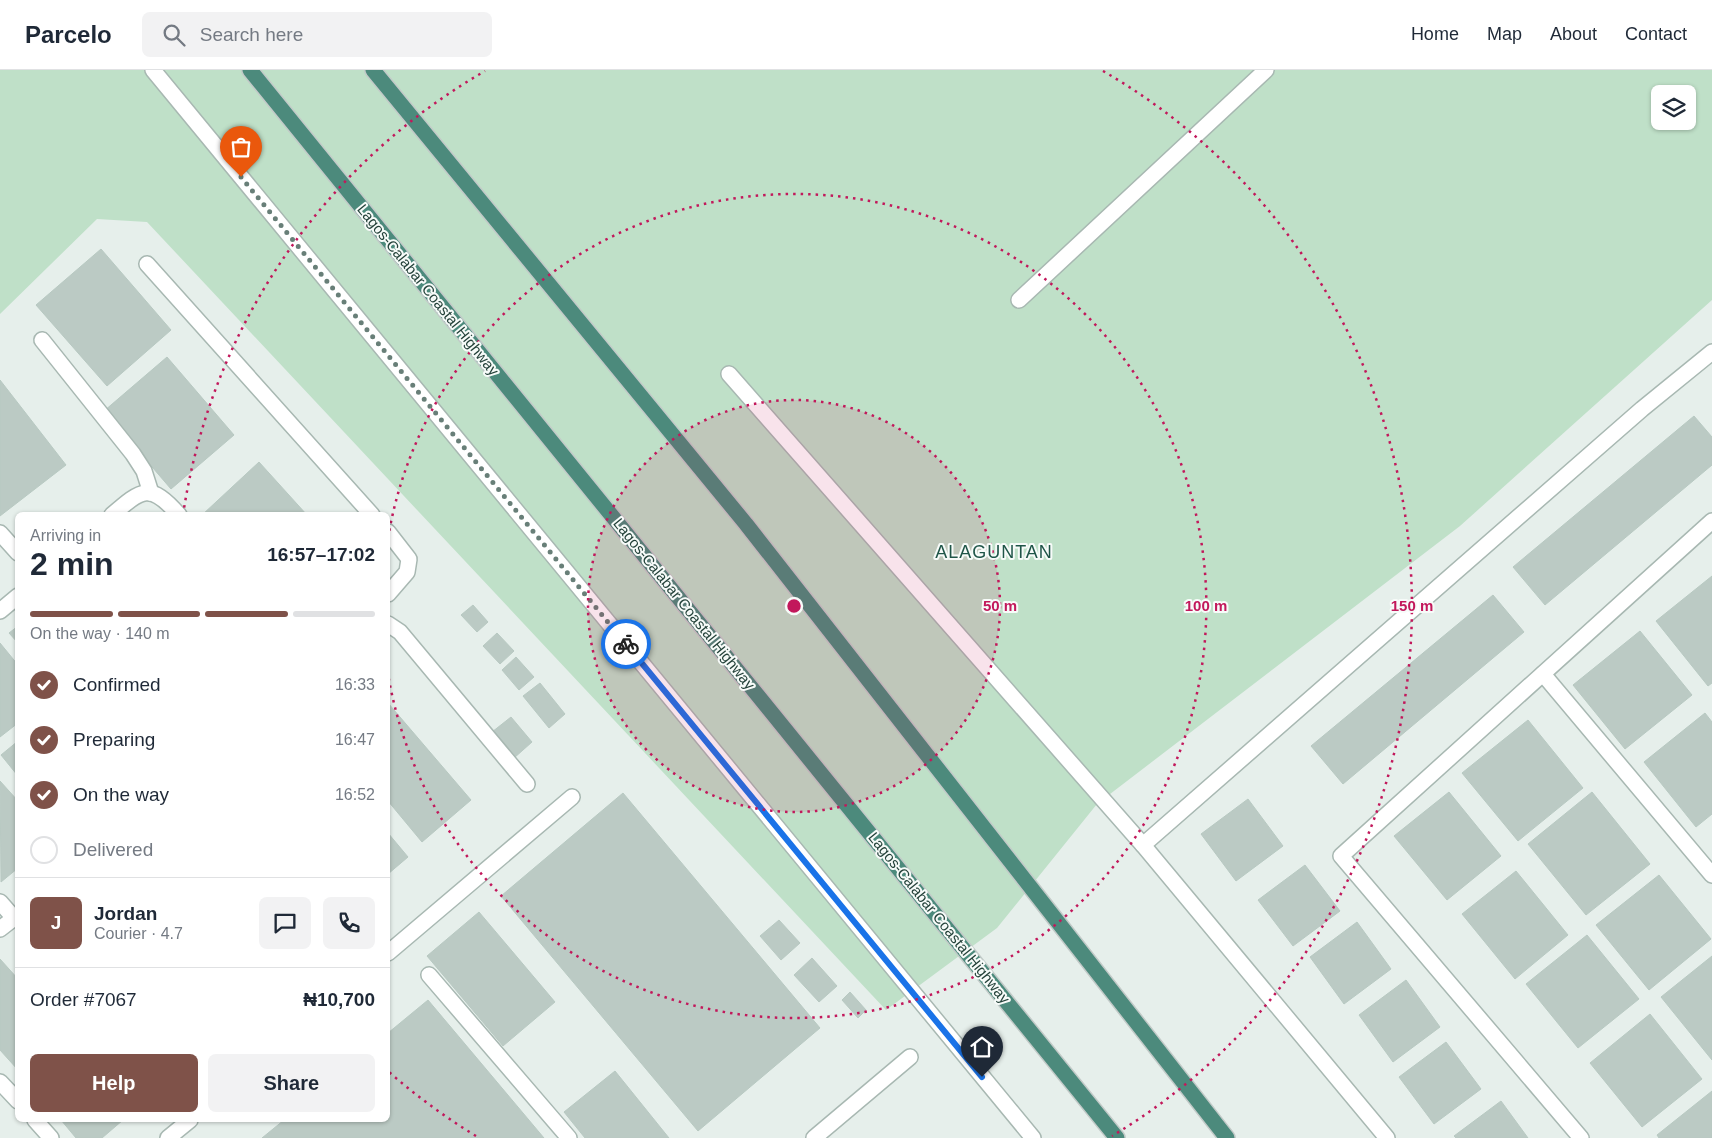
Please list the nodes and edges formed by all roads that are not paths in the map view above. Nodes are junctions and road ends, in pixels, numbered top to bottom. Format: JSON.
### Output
{"nodes":[{"id":1,"x":153,"y":70,"type":"edge"},
{"id":2,"x":250,"y":70,"type":"edge"},
{"id":3,"x":373,"y":70,"type":"edge"},
{"id":4,"x":1266,"y":70,"type":"edge"},
{"id":5,"x":147,"y":264,"type":"dead end"},
{"id":6,"x":1019,"y":300,"type":"dead end"},
{"id":7,"x":42,"y":340,"type":"dead end"},
{"id":8,"x":1712,"y":352,"type":"edge"},
{"id":9,"x":730,"y":374,"type":"dead end"},
{"id":10,"x":151,"y":493,"type":"junction"},
{"id":11,"x":115,"y":512,"type":"edge"},
{"id":12,"x":176,"y":512,"type":"edge"},
{"id":13,"x":369,"y":512,"type":"edge"},
{"id":14,"x":1712,"y":521,"type":"edge"},
{"id":15,"x":0,"y":533,"type":"edge"},
{"id":16,"x":390,"y":535,"type":"edge"},
{"id":17,"x":15,"y":550,"type":"edge"},
{"id":18,"x":390,"y":592,"type":"edge"},
{"id":19,"x":15,"y":598,"type":"edge"},
{"id":20,"x":0,"y":611,"type":"edge"},
{"id":21,"x":390,"y":625,"type":"edge"},
{"id":22,"x":1543,"y":674,"type":"junction"},
{"id":23,"x":526,"y":784,"type":"dead end"},
{"id":24,"x":572,"y":797,"type":"dead end"},
{"id":25,"x":1143,"y":845,"type":"junction"},
{"id":26,"x":1712,"y":875,"type":"edge"},
{"id":27,"x":0,"y":902,"type":"edge"},
{"id":28,"x":15,"y":915,"type":"edge"},
{"id":29,"x":15,"y":917,"type":"edge"},
{"id":30,"x":0,"y":930,"type":"edge"},
{"id":31,"x":390,"y":951,"type":"edge"},
{"id":32,"x":429,"y":975,"type":"dead end"},
{"id":33,"x":910,"y":1057,"type":"dead end"},
{"id":34,"x":0,"y":1082,"type":"edge"},
{"id":35,"x":15,"y":1098,"type":"edge"},
{"id":36,"x":37,"y":1122,"type":"edge"},
{"id":37,"x":188,"y":1122,"type":"edge"},
{"id":38,"x":51,"y":1138,"type":"edge"},
{"id":39,"x":168,"y":1138,"type":"edge"},
{"id":40,"x":569,"y":1138,"type":"edge"},
{"id":41,"x":814,"y":1138,"type":"edge"},
{"id":42,"x":1033,"y":1138,"type":"edge"},
{"id":43,"x":1117,"y":1138,"type":"edge"},
{"id":44,"x":1227,"y":1138,"type":"edge"},
{"id":45,"x":1386,"y":1138,"type":"edge"},
{"id":46,"x":1581,"y":1138,"type":"edge"}],
"edges":[{"from":1,"to":42,"type":"street"},
{"from":2,"to":43,"type":"highway","name":"Lagos-Calabar Coastal Highway"},
{"from":3,"to":44,"type":"highway"},
{"from":4,"to":6,"type":"street"},
{"from":5,"to":13,"type":"street"},
{"from":7,"to":10,"type":"street"},
{"from":8,"to":25,"type":"street"},
{"from":9,"to":25,"type":"street"},
{"from":10,"to":11,"type":"street"},
{"from":10,"to":12,"type":"street"},
{"from":14,"to":22,"type":"street"},
{"from":15,"to":17,"type":"street"},
{"from":16,"to":18,"type":"street"},
{"from":19,"to":20,"type":"street"},
{"from":21,"to":23,"type":"street"},
{"from":22,"to":26,"type":"street"},
{"from":22,"to":46,"type":"street"},
{"from":24,"to":31,"type":"street"},
{"from":25,"to":45,"type":"street"},
{"from":27,"to":28,"type":"street"},
{"from":29,"to":30,"type":"street"},
{"from":32,"to":40,"type":"street"},
{"from":33,"to":41,"type":"street"},
{"from":34,"to":35,"type":"street"},
{"from":36,"to":38,"type":"street"},
{"from":37,"to":39,"type":"street"}]}
